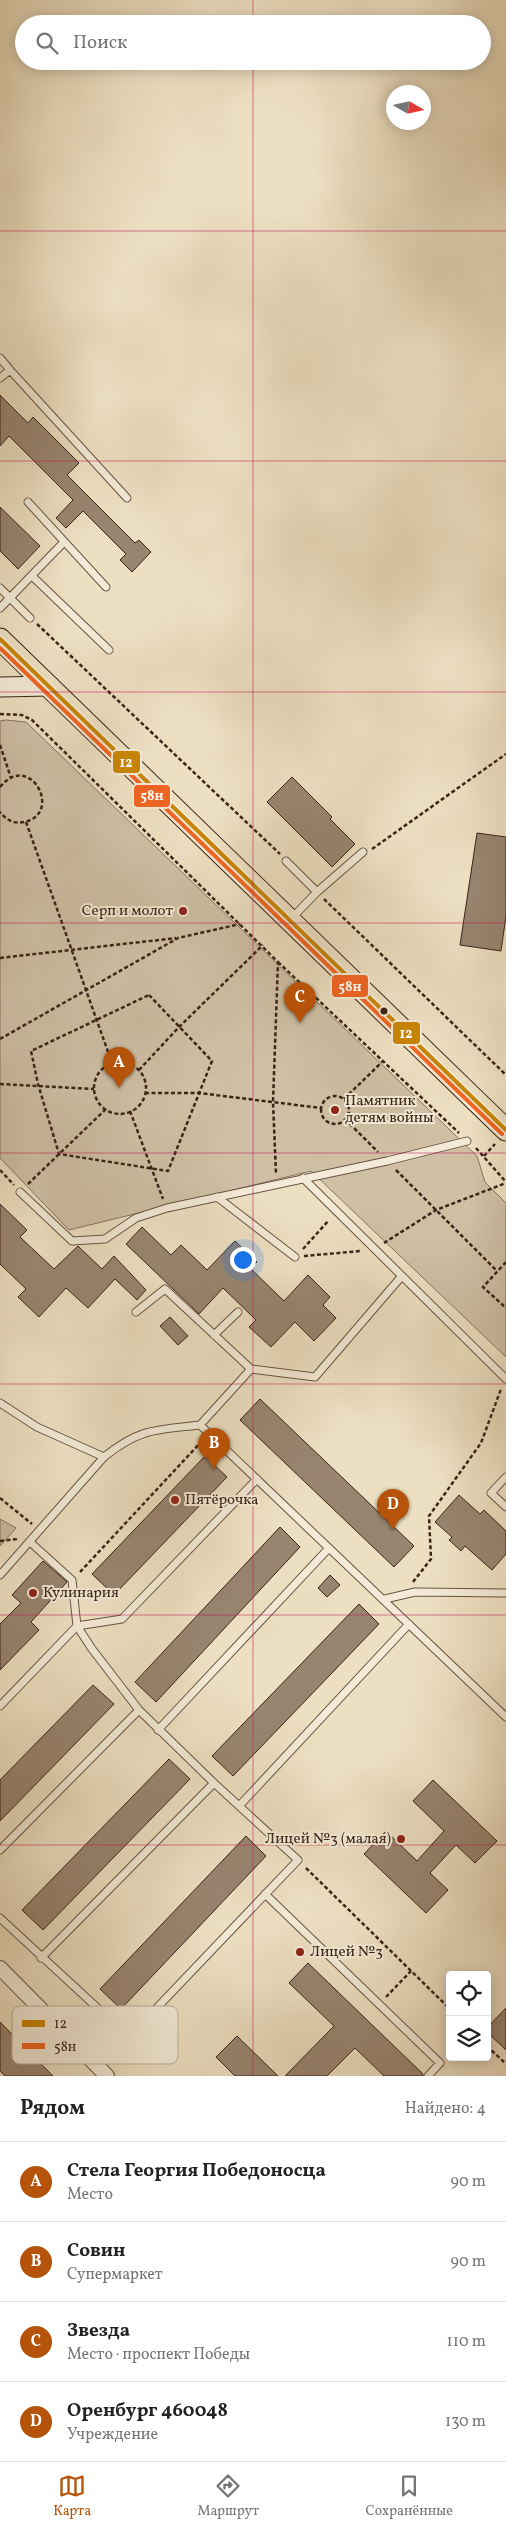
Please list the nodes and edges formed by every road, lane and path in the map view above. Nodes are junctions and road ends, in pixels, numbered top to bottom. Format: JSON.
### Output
{"nodes":[{"id":1,"x":0,"y":358,"type":"edge"},
{"id":2,"x":10,"y":370,"type":"junction"},
{"id":3,"x":0,"y":378,"type":"edge"},
{"id":4,"x":127,"y":498,"type":"dead end"},
{"id":5,"x":28,"y":502,"type":"dead end"},
{"id":6,"x":64,"y":542,"type":"junction"},
{"id":7,"x":32,"y":576,"type":"junction"},
{"id":8,"x":106,"y":587,"type":"dead end"},
{"id":9,"x":0,"y":588,"type":"edge"},
{"id":10,"x":10,"y":598,"type":"junction"},
{"id":11,"x":0,"y":608,"type":"edge"},
{"id":12,"x":30,"y":618,"type":"joint"},
{"id":13,"x":0,"y":639,"type":"edge"},
{"id":14,"x":109,"y":650,"type":"dead end"},
{"id":15,"x":50,"y":686,"type":"junction"},
{"id":16,"x":0,"y":687,"type":"edge"},
{"id":17,"x":0,"y":714,"type":"edge"},
{"id":18,"x":0,"y":744,"type":"edge"},
{"id":19,"x":506,"y":754,"type":"edge"},
{"id":20,"x":11,"y":778,"type":"junction"},
{"id":21,"x":0,"y":787,"type":"edge"},
{"id":22,"x":0,"y":812,"type":"edge"},
{"id":23,"x":26,"y":822,"type":"junction"},
{"id":24,"x":363,"y":852,"type":"joint"},
{"id":25,"x":286,"y":860,"type":"joint"},
{"id":26,"x":317,"y":892,"type":"junction"},
{"id":27,"x":291,"y":919,"type":"junction"},
{"id":28,"x":241,"y":924,"type":"junction"},
{"id":29,"x":178,"y":938,"type":"junction"},
{"id":30,"x":263,"y":946,"type":"junction"},
{"id":31,"x":73,"y":948,"type":"junction"},
{"id":32,"x":0,"y":958,"type":"edge"},
{"id":33,"x":278,"y":962,"type":"junction"},
{"id":34,"x":88,"y":990,"type":"junction"},
{"id":35,"x":98,"y":1018,"type":"junction"},
{"id":36,"x":179,"y":1027,"type":"junction"},
{"id":37,"x":0,"y":1040,"type":"edge"},
{"id":38,"x":382,"y":1061,"type":"junction"},
{"id":39,"x":112,"y":1063,"type":"junction"},
{"id":40,"x":139,"y":1070,"type":"junction"},
{"id":41,"x":506,"y":1076,"type":"edge"},
{"id":42,"x":0,"y":1084,"type":"edge"},
{"id":43,"x":38,"y":1084,"type":"junction"},
{"id":44,"x":94,"y":1088,"type":"junction"},
{"id":45,"x":145,"y":1093,"type":"junction"},
{"id":46,"x":198,"y":1093,"type":"junction"},
{"id":47,"x":344,"y":1099,"type":"junction"},
{"id":48,"x":273,"y":1102,"type":"junction"},
{"id":49,"x":321,"y":1108,"type":"junction"},
{"id":50,"x":106,"y":1109,"type":"junction"},
{"id":51,"x":130,"y":1112,"type":"junction"},
{"id":52,"x":345,"y":1120,"type":"junction"},
{"id":53,"x":502,"y":1136,"type":"edge"},
{"id":54,"x":467,"y":1140,"type":"junction"},
{"id":55,"x":59,"y":1154,"type":"junction"},
{"id":56,"x":484,"y":1156,"type":"junction"},
{"id":57,"x":387,"y":1161,"type":"junction"},
{"id":58,"x":152,"y":1168,"type":"junction"},
{"id":59,"x":0,"y":1170,"type":"edge"},
{"id":60,"x":303,"y":1178,"type":"junction"},
{"id":61,"x":506,"y":1182,"type":"edge"},
{"id":62,"x":276,"y":1184,"type":"junction"},
{"id":63,"x":20,"y":1192,"type":"junction"},
{"id":64,"x":217,"y":1197,"type":"junction"},
{"id":65,"x":167,"y":1208,"type":"junction"},
{"id":66,"x":436,"y":1210,"type":"junction"},
{"id":67,"x":337,"y":1212,"type":"junction"},
{"id":68,"x":374,"y":1250,"type":"junction"},
{"id":69,"x":295,"y":1257,"type":"junction"},
{"id":70,"x":506,"y":1262,"type":"edge"},
{"id":71,"x":498,"y":1271,"type":"junction"},
{"id":72,"x":401,"y":1277,"type":"junction"},
{"id":73,"x":506,"y":1308,"type":"edge"},
{"id":74,"x":136,"y":1312,"type":"dead end"},
{"id":75,"x":238,"y":1312,"type":"dead end"},
{"id":76,"x":214,"y":1335,"type":"junction"},
{"id":77,"x":252,"y":1369,"type":"junction"},
{"id":78,"x":505,"y":1379,"type":"edge"},
{"id":79,"x":0,"y":1403,"type":"edge"},
{"id":80,"x":200,"y":1425,"type":"junction"},
{"id":81,"x":209,"y":1434,"type":"junction"},
{"id":82,"x":104,"y":1457,"type":"junction"},
{"id":83,"x":506,"y":1477,"type":"edge"},
{"id":84,"x":257,"y":1480,"type":"junction"},
{"id":85,"x":0,"y":1498,"type":"edge"},
{"id":86,"x":506,"y":1507,"type":"edge"},
{"id":87,"x":40,"y":1530,"type":"junction"},
{"id":88,"x":30,"y":1542,"type":"junction"},
{"id":89,"x":329,"y":1548,"type":"junction"},
{"id":90,"x":0,"y":1575,"type":"edge"},
{"id":91,"x":72,"y":1580,"type":"junction"},
{"id":92,"x":412,"y":1583,"type":"dead end"},
{"id":93,"x":506,"y":1593,"type":"edge"},
{"id":94,"x":384,"y":1599,"type":"junction"},
{"id":95,"x":409,"y":1624,"type":"junction"},
{"id":96,"x":77,"y":1626,"type":"junction"},
{"id":97,"x":0,"y":1706,"type":"edge"},
{"id":98,"x":139,"y":1710,"type":"junction"},
{"id":99,"x":506,"y":1717,"type":"edge"},
{"id":100,"x":158,"y":1730,"type":"junction"},
{"id":101,"x":214,"y":1783,"type":"junction"},
{"id":102,"x":240,"y":1805,"type":"junction"},
{"id":103,"x":0,"y":1850,"type":"edge"},
{"id":104,"x":298,"y":1860,"type":"junction"},
{"id":105,"x":265,"y":1894,"type":"junction"},
{"id":106,"x":0,"y":1918,"type":"edge"},
{"id":107,"x":41,"y":1958,"type":"junction"},
{"id":108,"x":0,"y":1968,"type":"edge"},
{"id":109,"x":411,"y":1971,"type":"junction"},
{"id":110,"x":380,"y":2004,"type":"junction"},
{"id":111,"x":446,"y":2005,"type":"edge"},
{"id":112,"x":38,"y":2006,"type":"edge"},
{"id":113,"x":94,"y":2006,"type":"edge"},
{"id":114,"x":158,"y":2006,"type":"edge"},
{"id":115,"x":491,"y":2050,"type":"edge"},
{"id":116,"x":95,"y":2064,"type":"edge"},
{"id":117,"x":506,"y":2064,"type":"edge"},
{"id":118,"x":107,"y":2076,"type":"edge"},
{"id":119,"x":428,"y":2076,"type":"edge"}],
"edges":[{"from":1,"to":2,"type":"lane"},
{"from":2,"to":3,"type":"lane"},
{"from":2,"to":4,"type":"lane"},
{"from":5,"to":6,"type":"lane"},
{"from":6,"to":7,"type":"lane"},
{"from":6,"to":8,"type":"lane"},
{"from":7,"to":10,"type":"lane"},
{"from":7,"to":14,"type":"lane"},
{"from":9,"to":10,"type":"lane"},
{"from":10,"to":11,"type":"lane"},
{"from":10,"to":12,"type":"lane"},
{"from":12,"to":25,"type":"path"},
{"from":13,"to":15,"type":"main road"},
{"from":15,"to":16,"type":"main road"},
{"from":15,"to":27,"type":"main road"},
{"from":17,"to":28,"type":"path"},
{"from":18,"to":20,"type":"path"},
{"from":19,"to":24,"type":"path"},
{"from":20,"to":21,"type":"path"},
{"from":20,"to":23,"type":"path"},
{"from":22,"to":23,"type":"path"},
{"from":23,"to":31,"type":"path"},
{"from":24,"to":26,"type":"lane"},
{"from":25,"to":26,"type":"lane"},
{"from":26,"to":27,"type":"lane"},
{"from":26,"to":41,"type":"path"},
{"from":27,"to":53,"type":"main road"},
{"from":28,"to":29,"type":"path"},
{"from":28,"to":30,"type":"path"},
{"from":29,"to":31,"type":"path"},
{"from":29,"to":34,"type":"path"},
{"from":30,"to":33,"type":"path"},
{"from":30,"to":36,"type":"path"},
{"from":31,"to":32,"type":"path"},
{"from":31,"to":34,"type":"path"},
{"from":33,"to":38,"type":"path"},
{"from":33,"to":48,"type":"path"},
{"from":34,"to":35,"type":"path"},
{"from":34,"to":37,"type":"path"},
{"from":35,"to":36,"type":"path"},
{"from":35,"to":39,"type":"path"},
{"from":35,"to":43,"type":"path"},
{"from":36,"to":40,"type":"path"},
{"from":36,"to":46,"type":"path"},
{"from":38,"to":47,"type":"path"},
{"from":38,"to":54,"type":"path"},
{"from":39,"to":40,"type":"path"},
{"from":39,"to":44,"type":"path"},
{"from":40,"to":45,"type":"path"},
{"from":42,"to":43,"type":"path"},
{"from":43,"to":44,"type":"path"},
{"from":43,"to":55,"type":"path"},
{"from":44,"to":50,"type":"path"},
{"from":45,"to":46,"type":"path"},
{"from":45,"to":51,"type":"path"},
{"from":46,"to":48,"type":"path"},
{"from":46,"to":58,"type":"path"},
{"from":47,"to":49,"type":"path"},
{"from":47,"to":52,"type":"path"},
{"from":48,"to":49,"type":"path"},
{"from":48,"to":62,"type":"path"},
{"from":49,"to":52,"type":"path"},
{"from":50,"to":51,"type":"path"},
{"from":50,"to":55,"type":"path"},
{"from":51,"to":58,"type":"path"},
{"from":52,"to":57,"type":"path"},
{"from":53,"to":56,"type":"path"},
{"from":54,"to":56,"type":"path"},
{"from":54,"to":57,"type":"lane"},
{"from":55,"to":58,"type":"path"},
{"from":55,"to":63,"type":"path"},
{"from":56,"to":61,"type":"path"},
{"from":57,"to":60,"type":"lane"},
{"from":57,"to":66,"type":"path"},
{"from":58,"to":65,"type":"path"},
{"from":59,"to":63,"type":"path"},
{"from":60,"to":62,"type":"lane"},
{"from":60,"to":67,"type":"lane"},
{"from":61,"to":66,"type":"path"},
{"from":62,"to":64,"type":"lane"},
{"from":63,"to":65,"type":"lane"},
{"from":64,"to":65,"type":"lane"},
{"from":64,"to":69,"type":"lane"},
{"from":66,"to":68,"type":"path"},
{"from":66,"to":71,"type":"path"},
{"from":67,"to":68,"type":"lane"},
{"from":67,"to":69,"type":"path"},
{"from":68,"to":69,"type":"path"},
{"from":68,"to":72,"type":"lane"},
{"from":70,"to":71,"type":"path"},
{"from":71,"to":73,"type":"path"},
{"from":72,"to":77,"type":"lane"},
{"from":72,"to":78,"type":"lane"},
{"from":74,"to":76,"type":"lane"},
{"from":75,"to":76,"type":"lane"},
{"from":76,"to":77,"type":"lane"},
{"from":77,"to":80,"type":"lane"},
{"from":78,"to":92,"type":"path"},
{"from":79,"to":82,"type":"lane"},
{"from":80,"to":81,"type":"lane"},
{"from":80,"to":82,"type":"lane"},
{"from":81,"to":84,"type":"lane"},
{"from":81,"to":91,"type":"path"},
{"from":82,"to":87,"type":"lane"},
{"from":83,"to":86,"type":"lane"},
{"from":84,"to":89,"type":"lane"},
{"from":84,"to":96,"type":"lane"},
{"from":85,"to":87,"type":"path"},
{"from":87,"to":88,"type":"lane"},
{"from":88,"to":90,"type":"lane"},
{"from":88,"to":91,"type":"lane"},
{"from":89,"to":94,"type":"lane"},
{"from":89,"to":100,"type":"lane"},
{"from":91,"to":96,"type":"lane"},
{"from":93,"to":94,"type":"lane"},
{"from":94,"to":95,"type":"lane"},
{"from":95,"to":99,"type":"lane"},
{"from":95,"to":102,"type":"lane"},
{"from":96,"to":97,"type":"lane"},
{"from":96,"to":98,"type":"lane"},
{"from":98,"to":100,"type":"lane"},
{"from":98,"to":103,"type":"lane"},
{"from":100,"to":101,"type":"lane"},
{"from":101,"to":102,"type":"lane"},
{"from":101,"to":107,"type":"lane"},
{"from":102,"to":104,"type":"lane"},
{"from":104,"to":105,"type":"lane"},
{"from":104,"to":109,"type":"path"},
{"from":105,"to":110,"type":"lane"},
{"from":105,"to":114,"type":"lane"},
{"from":106,"to":107,"type":"lane"},
{"from":107,"to":113,"type":"lane"},
{"from":108,"to":112,"type":"street"},
{"from":109,"to":110,"type":"path"},
{"from":109,"to":111,"type":"path"},
{"from":110,"to":119,"type":"lane"},
{"from":115,"to":117,"type":"path"},
{"from":116,"to":118,"type":"street"}]}
